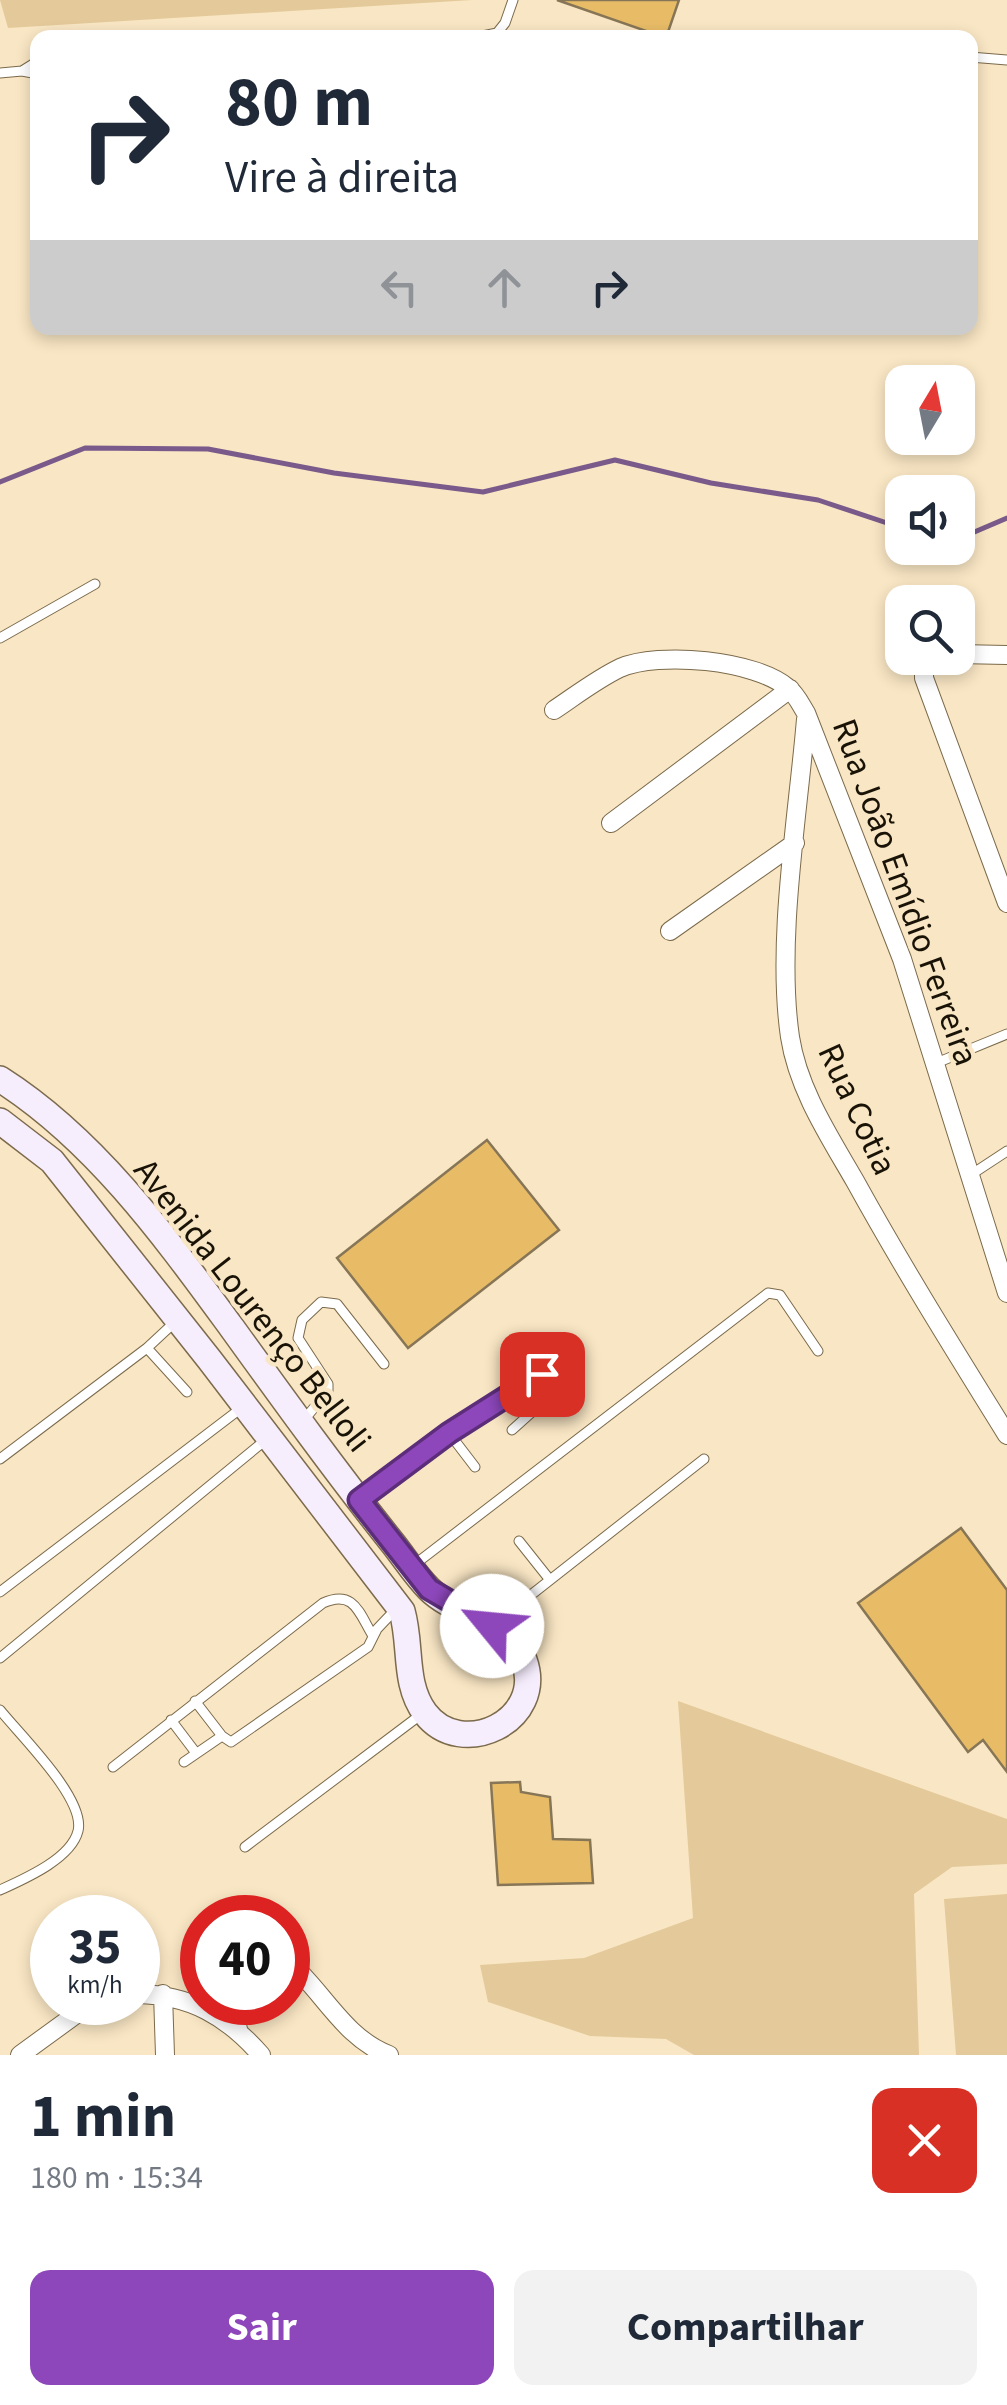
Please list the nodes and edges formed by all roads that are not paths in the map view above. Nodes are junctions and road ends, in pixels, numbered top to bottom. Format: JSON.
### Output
{"nodes":[{"id":1,"x":513,"y":0,"type":"edge"},
{"id":2,"x":499,"y":30,"type":"edge"},
{"id":3,"x":978,"y":58,"type":"edge"},
{"id":4,"x":1007,"y":60,"type":"edge"},
{"id":5,"x":30,"y":66,"type":"edge"},
{"id":6,"x":22,"y":71,"type":"junction"},
{"id":7,"x":30,"y":72,"type":"edge"},
{"id":8,"x":0,"y":73,"type":"edge"},
{"id":9,"x":95,"y":584,"type":"dead end"},
{"id":10,"x":0,"y":638,"type":"edge"},
{"id":11,"x":975,"y":655,"type":"edge"},
{"id":12,"x":1007,"y":656,"type":"edge"},
{"id":13,"x":924,"y":675,"type":"edge"},
{"id":14,"x":790,"y":688,"type":"junction"},
{"id":15,"x":554,"y":710,"type":"dead end"},
{"id":16,"x":806,"y":713,"type":"junction"},
{"id":17,"x":610,"y":824,"type":"dead end"},
{"id":18,"x":795,"y":843,"type":"junction"},
{"id":19,"x":1007,"y":903,"type":"edge"},
{"id":20,"x":670,"y":931,"type":"dead end"},
{"id":21,"x":1007,"y":1034,"type":"edge"},
{"id":22,"x":934,"y":1064,"type":"junction"},
{"id":23,"x":0,"y":1079,"type":"edge"},
{"id":24,"x":0,"y":1121,"type":"edge"},
{"id":25,"x":1007,"y":1151,"type":"edge"},
{"id":26,"x":969,"y":1176,"type":"junction"},
{"id":27,"x":1007,"y":1293,"type":"edge"},
{"id":28,"x":178,"y":1319,"type":"junction"},
{"id":29,"x":147,"y":1348,"type":"junction"},
{"id":30,"x":818,"y":1351,"type":"dead end"},
{"id":31,"x":384,"y":1364,"type":"dead end"},
{"id":32,"x":187,"y":1392,"type":"dead end"},
{"id":33,"x":245,"y":1405,"type":"junction"},
{"id":34,"x":301,"y":1424,"type":"junction"},
{"id":35,"x":512,"y":1430,"type":"dead end"},
{"id":36,"x":449,"y":1433,"type":"junction"},
{"id":37,"x":1007,"y":1435,"type":"edge"},
{"id":38,"x":268,"y":1438,"type":"junction"},
{"id":39,"x":0,"y":1459,"type":"edge"},
{"id":40,"x":704,"y":1459,"type":"dead end"},
{"id":41,"x":474,"y":1467,"type":"dead end"},
{"id":42,"x":342,"y":1478,"type":"junction"},
{"id":43,"x":316,"y":1498,"type":"junction"},
{"id":44,"x":359,"y":1500,"type":"junction"},
{"id":45,"x":519,"y":1542,"type":"dead end"},
{"id":46,"x":412,"y":1566,"type":"junction"},
{"id":47,"x":550,"y":1580,"type":"junction"},
{"id":48,"x":0,"y":1592,"type":"edge"},
{"id":49,"x":398,"y":1607,"type":"junction"},
{"id":50,"x":492,"y":1626,"type":"junction"},
{"id":51,"x":373,"y":1636,"type":"junction"},
{"id":52,"x":0,"y":1658,"type":"edge"},
{"id":53,"x":195,"y":1700,"type":"junction"},
{"id":54,"x":0,"y":1710,"type":"edge"},
{"id":55,"x":424,"y":1712,"type":"junction"},
{"id":56,"x":171,"y":1720,"type":"junction"},
{"id":57,"x":222,"y":1736,"type":"junction"},
{"id":58,"x":196,"y":1753,"type":"junction"},
{"id":59,"x":184,"y":1762,"type":"dead end"},
{"id":60,"x":113,"y":1767,"type":"dead end"},
{"id":61,"x":245,"y":1847,"type":"dead end"},
{"id":62,"x":0,"y":1890,"type":"edge"},
{"id":63,"x":310,"y":1982,"type":"edge"},
{"id":64,"x":163,"y":1994,"type":"joint"},
{"id":65,"x":61,"y":2025,"type":"edge"},
{"id":66,"x":237,"y":2025,"type":"edge"},
{"id":67,"x":238,"y":2028,"type":"junction"},
{"id":68,"x":20,"y":2055,"type":"edge"},
{"id":69,"x":165,"y":2055,"type":"edge"},
{"id":70,"x":261,"y":2055,"type":"edge"},
{"id":71,"x":389,"y":2055,"type":"edge"}],
"edges":[{"from":1,"to":2,"type":"lane"},
{"from":3,"to":4,"type":"lane"},
{"from":5,"to":6,"type":"lane"},
{"from":6,"to":7,"type":"lane"},
{"from":6,"to":8,"type":"lane"},
{"from":9,"to":10,"type":"lane"},
{"from":11,"to":12,"type":"street"},
{"from":13,"to":19,"type":"street"},
{"from":14,"to":15,"type":"street"},
{"from":14,"to":16,"type":"street","name":"Rua João Emídio Ferreira"},
{"from":14,"to":17,"type":"street"},
{"from":16,"to":18,"type":"street","name":"Rua Cotia"},
{"from":16,"to":22,"type":"street","name":"Rua João Emídio Ferreira"},
{"from":18,"to":20,"type":"street"},
{"from":18,"to":37,"type":"street","name":"Rua Cotia"},
{"from":21,"to":22,"type":"lane"},
{"from":22,"to":26,"type":"street","name":"Rua João Emídio Ferreira"},
{"from":23,"to":34,"type":"street","name":"Avenida Lourenço Belloli"},
{"from":24,"to":28,"type":"street","name":"Avenida Lourenço Belloli"},
{"from":25,"to":26,"type":"lane"},
{"from":26,"to":27,"type":"street","name":"Rua João Emídio Ferreira"},
{"from":28,"to":29,"type":"lane"},
{"from":28,"to":33,"type":"street","name":"Avenida Lourenço Belloli"},
{"from":29,"to":32,"type":"lane"},
{"from":29,"to":39,"type":"lane"},
{"from":30,"to":46,"type":"lane"},
{"from":31,"to":34,"type":"lane"},
{"from":33,"to":38,"type":"street","name":"Avenida Lourenço Belloli"},
{"from":33,"to":48,"type":"lane"},
{"from":34,"to":42,"type":"street","name":"Avenida Lourenço Belloli"},
{"from":35,"to":36,"type":"lane"},
{"from":36,"to":41,"type":"lane"},
{"from":36,"to":44,"type":"lane"},
{"from":38,"to":43,"type":"street","name":"Avenida Lourenço Belloli"},
{"from":38,"to":52,"type":"lane"},
{"from":40,"to":47,"type":"lane"},
{"from":42,"to":43,"type":"lane"},
{"from":42,"to":44,"type":"street","name":"Avenida Lourenço Belloli"},
{"from":43,"to":49,"type":"street","name":"Avenida Lourenço Belloli"},
{"from":44,"to":46,"type":"street","name":"Avenida Lourenço Belloli"},
{"from":45,"to":47,"type":"lane"},
{"from":46,"to":50,"type":"street","name":"Avenida Lourenço Belloli"},
{"from":47,"to":50,"type":"lane"},
{"from":49,"to":51,"type":"lane"},
{"from":49,"to":55,"type":"street","name":"Avenida Lourenço Belloli"},
{"from":50,"to":55,"type":"street","name":"Avenida Lourenço Belloli"},
{"from":51,"to":53,"type":"lane"},
{"from":51,"to":57,"type":"lane"},
{"from":53,"to":56,"type":"lane"},
{"from":53,"to":57,"type":"lane"},
{"from":54,"to":62,"type":"lane"},
{"from":55,"to":61,"type":"lane"},
{"from":56,"to":58,"type":"lane"},
{"from":56,"to":60,"type":"lane"},
{"from":57,"to":58,"type":"lane"},
{"from":58,"to":59,"type":"lane"},
{"from":63,"to":71,"type":"street"},
{"from":64,"to":67,"type":"street"},
{"from":64,"to":69,"type":"street"},
{"from":65,"to":68,"type":"street"},
{"from":66,"to":67,"type":"street"},
{"from":67,"to":70,"type":"street"}]}
